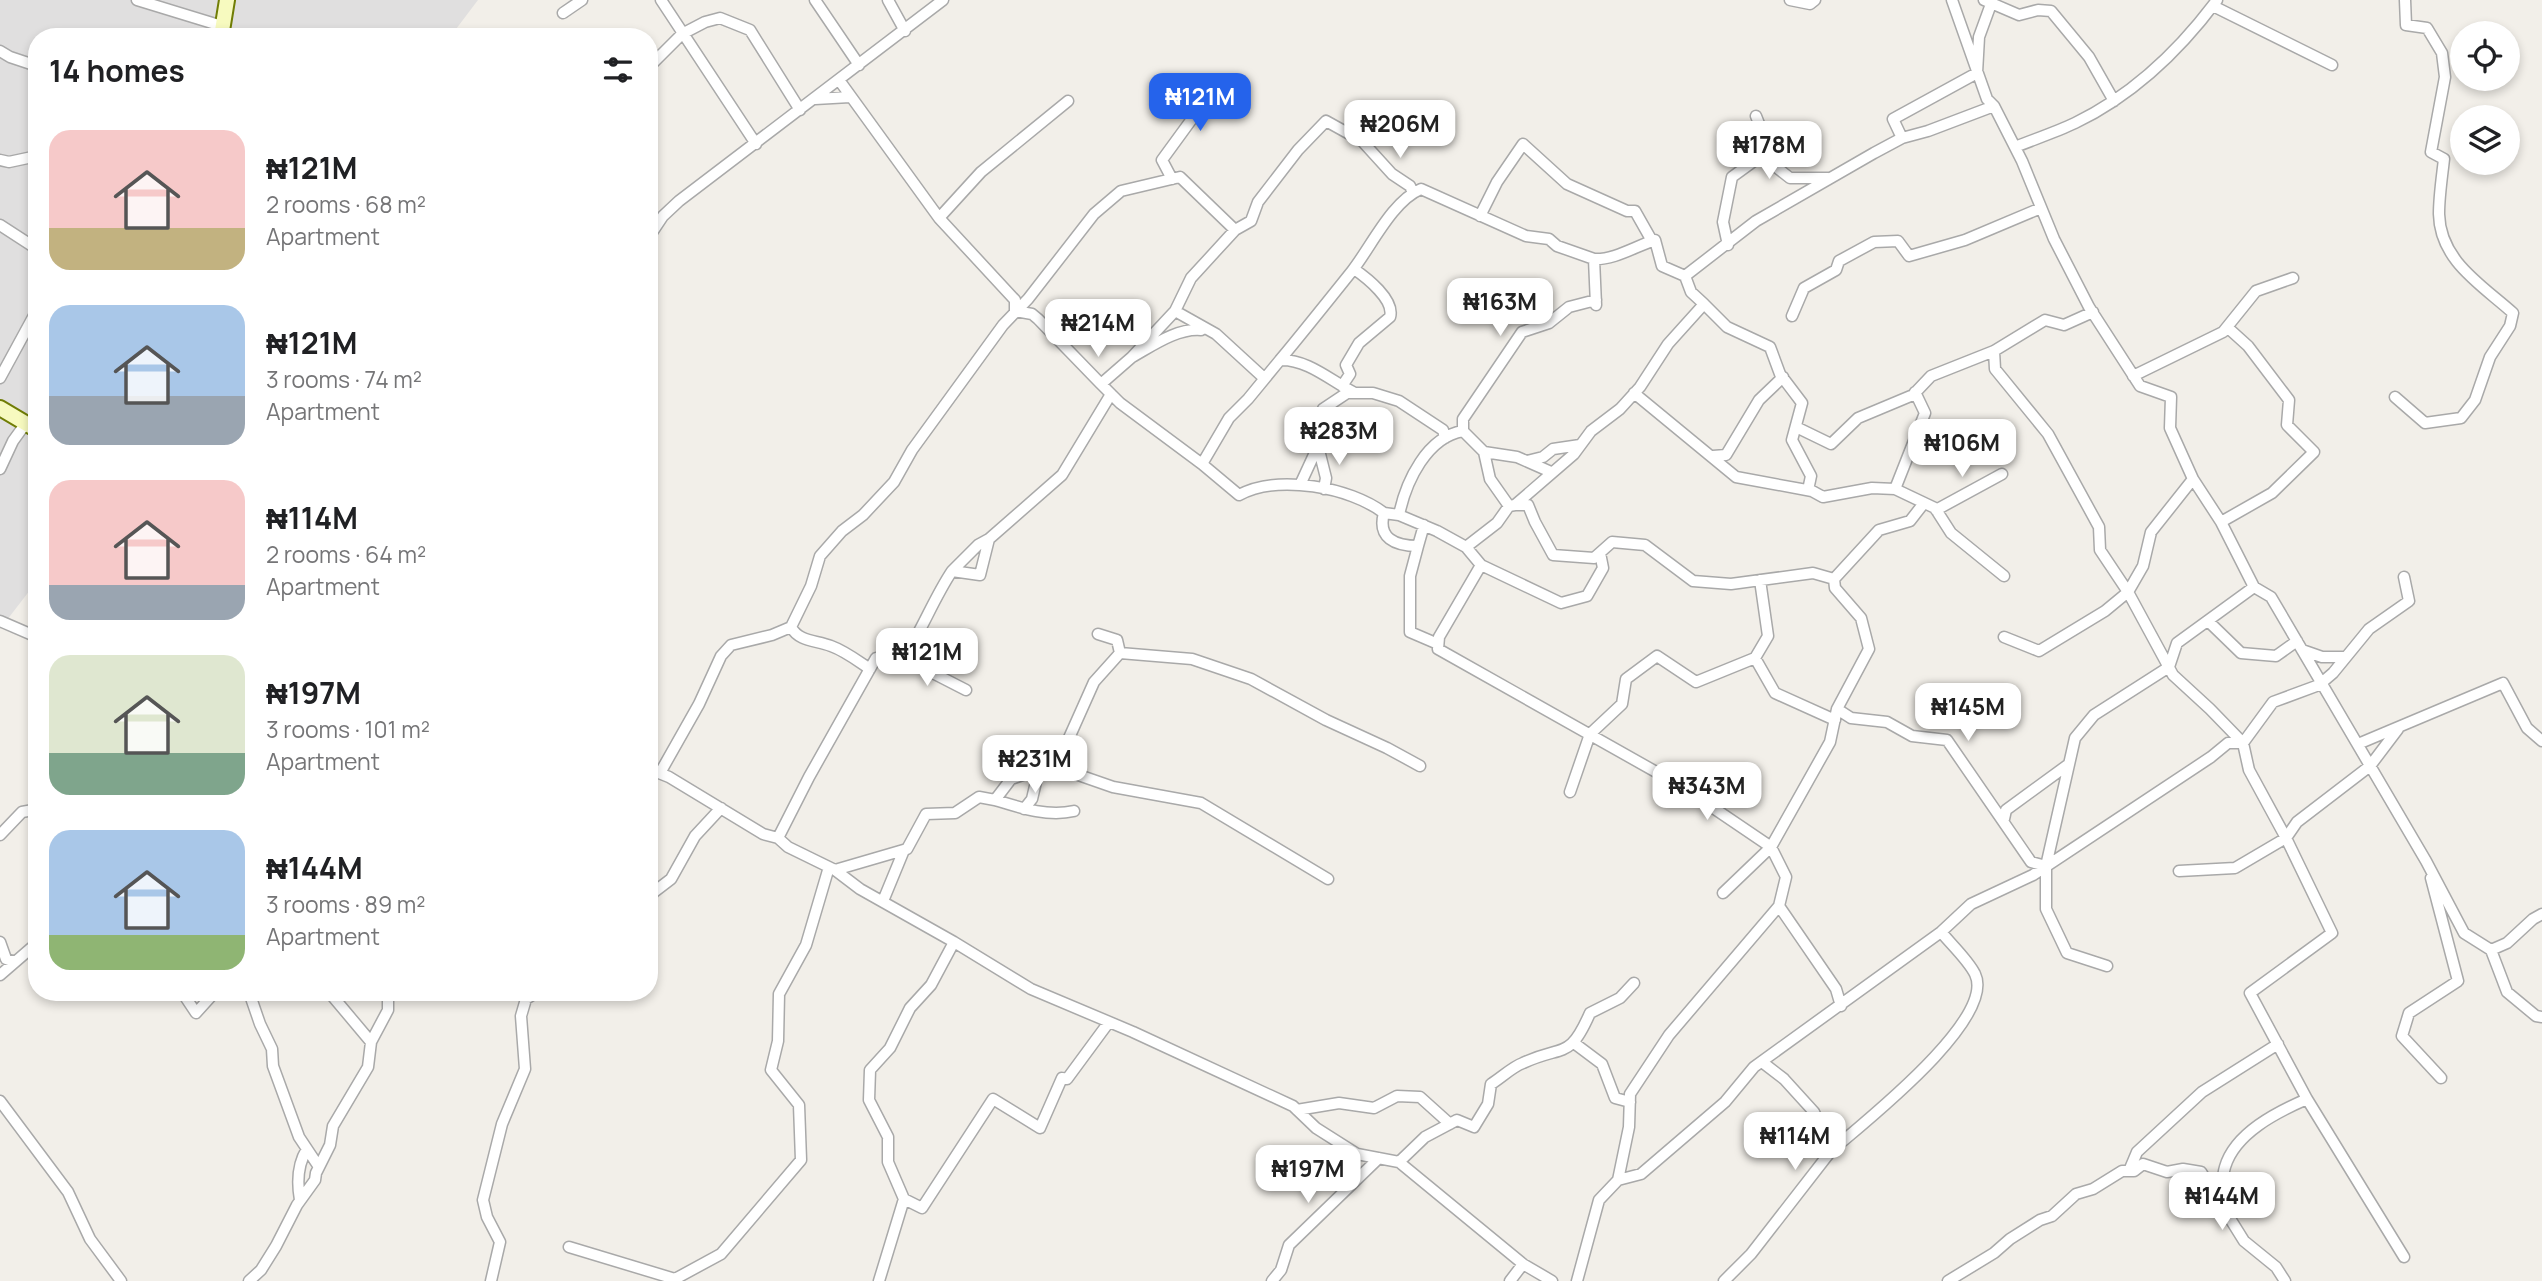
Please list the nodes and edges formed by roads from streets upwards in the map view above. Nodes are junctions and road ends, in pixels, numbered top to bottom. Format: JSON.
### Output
{"nodes":[{"id":1,"x":137,"y":0,"type":"edge"},
{"id":2,"x":227,"y":0,"type":"edge"},
{"id":3,"x":582,"y":0,"type":"edge"},
{"id":4,"x":661,"y":0,"type":"edge"},
{"id":5,"x":815,"y":0,"type":"edge"},
{"id":6,"x":888,"y":0,"type":"edge"},
{"id":7,"x":943,"y":0,"type":"edge"},
{"id":8,"x":1790,"y":0,"type":"edge"},
{"id":9,"x":1815,"y":0,"type":"edge"},
{"id":10,"x":2405,"y":0,"type":"edge"},
{"id":11,"x":1955,"y":1,"type":"edge"},
{"id":12,"x":1987,"y":2,"type":"edge"},
{"id":13,"x":2215,"y":3,"type":"edge"},
{"id":14,"x":564,"y":13,"type":"dead end"},
{"id":15,"x":211,"y":28,"type":"edge"},
{"id":16,"x":223,"y":28,"type":"edge"},
{"id":17,"x":905,"y":31,"type":"junction"},
{"id":18,"x":682,"y":34,"type":"junction"},
{"id":19,"x":0,"y":51,"type":"edge"},
{"id":20,"x":658,"y":59,"type":"edge"},
{"id":21,"x":28,"y":63,"type":"edge"},
{"id":22,"x":859,"y":65,"type":"junction"},
{"id":23,"x":2332,"y":65,"type":"dead end"},
{"id":24,"x":1977,"y":74,"type":"junction"},
{"id":25,"x":839,"y":80,"type":"junction"},
{"id":26,"x":1216,"y":86,"type":"dead end"},
{"id":27,"x":850,"y":97,"type":"junction"},
{"id":28,"x":815,"y":99,"type":"junction"},
{"id":29,"x":1068,"y":101,"type":"dead end"},
{"id":30,"x":2114,"y":101,"type":"junction"},
{"id":31,"x":1994,"y":106,"type":"junction"},
{"id":32,"x":800,"y":110,"type":"junction"},
{"id":33,"x":1756,"y":116,"type":"dead end"},
{"id":34,"x":1902,"y":138,"type":"junction"},
{"id":35,"x":1766,"y":141,"type":"junction"},
{"id":36,"x":756,"y":144,"type":"junction"},
{"id":37,"x":2015,"y":146,"type":"junction"},
{"id":38,"x":28,"y":159,"type":"edge"},
{"id":39,"x":1,"y":162,"type":"edge"},
{"id":40,"x":1830,"y":178,"type":"junction"},
{"id":41,"x":1172,"y":179,"type":"junction"},
{"id":42,"x":1413,"y":193,"type":"junction"},
{"id":43,"x":2040,"y":208,"type":"junction"},
{"id":44,"x":1480,"y":216,"type":"junction"},
{"id":45,"x":939,"y":218,"type":"junction"},
{"id":46,"x":0,"y":225,"type":"edge"},
{"id":47,"x":658,"y":225,"type":"edge"},
{"id":48,"x":1236,"y":230,"type":"junction"},
{"id":49,"x":1652,"y":241,"type":"junction"},
{"id":50,"x":28,"y":242,"type":"edge"},
{"id":51,"x":1728,"y":245,"type":"junction"},
{"id":52,"x":1594,"y":259,"type":"junction"},
{"id":53,"x":1354,"y":270,"type":"junction"},
{"id":54,"x":1685,"y":276,"type":"junction"},
{"id":55,"x":2293,"y":278,"type":"dead end"},
{"id":56,"x":1704,"y":304,"type":"junction"},
{"id":57,"x":1015,"y":311,"type":"junction"},
{"id":58,"x":1175,"y":311,"type":"junction"},
{"id":59,"x":2093,"y":313,"type":"junction"},
{"id":60,"x":1792,"y":316,"type":"dead end"},
{"id":61,"x":28,"y":327,"type":"edge"},
{"id":62,"x":2227,"y":327,"type":"junction"},
{"id":63,"x":1206,"y":330,"type":"junction"},
{"id":64,"x":1994,"y":351,"type":"junction"},
{"id":65,"x":1132,"y":358,"type":"junction"},
{"id":66,"x":1280,"y":360,"type":"junction"},
{"id":67,"x":2133,"y":376,"type":"junction"},
{"id":68,"x":1783,"y":377,"type":"junction"},
{"id":69,"x":0,"y":378,"type":"edge"},
{"id":70,"x":1264,"y":378,"type":"junction"},
{"id":71,"x":1101,"y":384,"type":"junction"},
{"id":72,"x":1342,"y":386,"type":"junction"},
{"id":73,"x":1353,"y":392,"type":"junction"},
{"id":74,"x":1915,"y":392,"type":"junction"},
{"id":75,"x":1634,"y":393,"type":"junction"},
{"id":76,"x":1111,"y":394,"type":"junction"},
{"id":77,"x":2395,"y":397,"type":"dead end"},
{"id":78,"x":0,"y":408,"type":"edge"},
{"id":79,"x":28,"y":424,"type":"edge"},
{"id":80,"x":1796,"y":427,"type":"junction"},
{"id":81,"x":28,"y":428,"type":"edge"},
{"id":82,"x":1463,"y":431,"type":"junction"},
{"id":83,"x":1445,"y":438,"type":"junction"},
{"id":84,"x":1580,"y":445,"type":"junction"},
{"id":85,"x":1318,"y":446,"type":"junction"},
{"id":86,"x":1484,"y":452,"type":"junction"},
{"id":87,"x":1713,"y":456,"type":"junction"},
{"id":88,"x":1527,"y":461,"type":"junction"},
{"id":89,"x":1202,"y":464,"type":"junction"},
{"id":90,"x":0,"y":469,"type":"edge"},
{"id":91,"x":1551,"y":472,"type":"junction"},
{"id":92,"x":2002,"y":474,"type":"dead end"},
{"id":93,"x":2193,"y":479,"type":"junction"},
{"id":94,"x":1300,"y":485,"type":"junction"},
{"id":95,"x":1324,"y":489,"type":"junction"},
{"id":96,"x":1895,"y":489,"type":"junction"},
{"id":97,"x":1808,"y":490,"type":"junction"},
{"id":98,"x":1924,"y":503,"type":"junction"},
{"id":99,"x":1512,"y":506,"type":"junction"},
{"id":100,"x":1936,"y":510,"type":"junction"},
{"id":101,"x":1384,"y":513,"type":"junction"},
{"id":102,"x":1399,"y":515,"type":"junction"},
{"id":103,"x":2221,"y":522,"type":"junction"},
{"id":104,"x":1424,"y":525,"type":"junction"},
{"id":105,"x":989,"y":539,"type":"junction"},
{"id":106,"x":1418,"y":546,"type":"junction"},
{"id":107,"x":1466,"y":547,"type":"junction"},
{"id":108,"x":1600,"y":553,"type":"junction"},
{"id":109,"x":1481,"y":565,"type":"junction"},
{"id":110,"x":952,"y":570,"type":"junction"},
{"id":111,"x":2004,"y":576,"type":"dead end"},
{"id":112,"x":2404,"y":577,"type":"dead end"},
{"id":113,"x":1834,"y":579,"type":"junction"},
{"id":114,"x":1760,"y":580,"type":"junction"},
{"id":115,"x":2254,"y":587,"type":"junction"},
{"id":116,"x":2128,"y":592,"type":"junction"},
{"id":117,"x":0,"y":621,"type":"edge"},
{"id":118,"x":2208,"y":621,"type":"junction"},
{"id":119,"x":791,"y":627,"type":"junction"},
{"id":120,"x":28,"y":633,"type":"edge"},
{"id":121,"x":1098,"y":634,"type":"dead end"},
{"id":122,"x":2004,"y":637,"type":"dead end"},
{"id":123,"x":1438,"y":644,"type":"junction"},
{"id":124,"x":2299,"y":645,"type":"junction"},
{"id":125,"x":1120,"y":653,"type":"junction"},
{"id":126,"x":905,"y":656,"type":"junction"},
{"id":127,"x":2346,"y":657,"type":"junction"},
{"id":128,"x":1755,"y":658,"type":"junction"},
{"id":129,"x":2169,"y":667,"type":"junction"},
{"id":130,"x":870,"y":669,"type":"junction"},
{"id":131,"x":2321,"y":683,"type":"junction"},
{"id":132,"x":966,"y":690,"type":"dead end"},
{"id":133,"x":1836,"y":714,"type":"junction"},
{"id":134,"x":2398,"y":729,"type":"junction"},
{"id":135,"x":1590,"y":734,"type":"junction"},
{"id":136,"x":2542,"y":741,"type":"edge"},
{"id":137,"x":2243,"y":743,"type":"junction"},
{"id":138,"x":2358,"y":744,"type":"junction"},
{"id":139,"x":2069,"y":764,"type":"junction"},
{"id":140,"x":658,"y":765,"type":"edge"},
{"id":141,"x":1043,"y":766,"type":"junction"},
{"id":142,"x":1420,"y":766,"type":"dead end"},
{"id":143,"x":2370,"y":766,"type":"junction"},
{"id":144,"x":658,"y":773,"type":"edge"},
{"id":145,"x":1570,"y":792,"type":"dead end"},
{"id":146,"x":995,"y":800,"type":"junction"},
{"id":147,"x":721,"y":808,"type":"junction"},
{"id":148,"x":1024,"y":809,"type":"junction"},
{"id":149,"x":28,"y":811,"type":"edge"},
{"id":150,"x":1074,"y":811,"type":"dead end"},
{"id":151,"x":2004,"y":819,"type":"junction"},
{"id":152,"x":0,"y":835,"type":"edge"},
{"id":153,"x":778,"y":838,"type":"junction"},
{"id":154,"x":2286,"y":838,"type":"junction"},
{"id":155,"x":1771,"y":847,"type":"junction"},
{"id":156,"x":904,"y":850,"type":"junction"},
{"id":157,"x":2427,"y":861,"type":"junction"},
{"id":158,"x":2046,"y":866,"type":"junction"},
{"id":159,"x":832,"y":868,"type":"junction"},
{"id":160,"x":2179,"y":871,"type":"dead end"},
{"id":161,"x":1328,"y":879,"type":"dead end"},
{"id":162,"x":658,"y":889,"type":"edge"},
{"id":163,"x":1723,"y":893,"type":"dead end"},
{"id":164,"x":883,"y":901,"type":"junction"},
{"id":165,"x":1779,"y":906,"type":"junction"},
{"id":166,"x":2542,"y":915,"type":"edge"},
{"id":167,"x":1941,"y":932,"type":"junction"},
{"id":168,"x":0,"y":942,"type":"edge"},
{"id":169,"x":954,"y":942,"type":"junction"},
{"id":170,"x":2491,"y":950,"type":"junction"},
{"id":171,"x":28,"y":951,"type":"edge"},
{"id":172,"x":15,"y":962,"type":"junction"},
{"id":173,"x":2107,"y":966,"type":"dead end"},
{"id":174,"x":0,"y":975,"type":"edge"},
{"id":175,"x":1634,"y":983,"type":"dead end"},
{"id":176,"x":188,"y":1001,"type":"edge"},
{"id":177,"x":207,"y":1001,"type":"edge"},
{"id":178,"x":252,"y":1001,"type":"edge"},
{"id":179,"x":336,"y":1001,"type":"edge"},
{"id":180,"x":388,"y":1001,"type":"edge"},
{"id":181,"x":525,"y":1001,"type":"edge"},
{"id":182,"x":1841,"y":1006,"type":"junction"},
{"id":183,"x":2541,"y":1019,"type":"edge"},
{"id":184,"x":1109,"y":1022,"type":"junction"},
{"id":185,"x":371,"y":1042,"type":"junction"},
{"id":186,"x":1574,"y":1043,"type":"junction"},
{"id":187,"x":2278,"y":1044,"type":"junction"},
{"id":188,"x":1762,"y":1062,"type":"junction"},
{"id":189,"x":2441,"y":1078,"type":"dead end"},
{"id":190,"x":2307,"y":1099,"type":"junction"},
{"id":191,"x":0,"y":1101,"type":"edge"},
{"id":192,"x":1630,"y":1102,"type":"junction"},
{"id":193,"x":1297,"y":1110,"type":"junction"},
{"id":194,"x":1450,"y":1124,"type":"junction"},
{"id":195,"x":307,"y":1149,"type":"junction"},
{"id":196,"x":1831,"y":1151,"type":"junction"},
{"id":197,"x":1380,"y":1158,"type":"junction"},
{"id":198,"x":1399,"y":1162,"type":"junction"},
{"id":199,"x":319,"y":1167,"type":"junction"},
{"id":200,"x":2129,"y":1171,"type":"junction"},
{"id":201,"x":1618,"y":1180,"type":"junction"},
{"id":202,"x":904,"y":1199,"type":"junction"},
{"id":203,"x":300,"y":1200,"type":"junction"},
{"id":204,"x":2220,"y":1200,"type":"junction"},
{"id":205,"x":569,"y":1247,"type":"dead end"},
{"id":206,"x":2404,"y":1257,"type":"dead end"},
{"id":207,"x":1523,"y":1265,"type":"junction"},
{"id":208,"x":121,"y":1281,"type":"edge"},
{"id":209,"x":249,"y":1281,"type":"edge"},
{"id":210,"x":491,"y":1281,"type":"edge"},
{"id":211,"x":879,"y":1281,"type":"edge"},
{"id":212,"x":1272,"y":1281,"type":"edge"},
{"id":213,"x":1510,"y":1281,"type":"edge"},
{"id":214,"x":1552,"y":1281,"type":"edge"},
{"id":215,"x":1577,"y":1281,"type":"edge"},
{"id":216,"x":1724,"y":1281,"type":"edge"},
{"id":217,"x":1948,"y":1281,"type":"edge"},
{"id":218,"x":2285,"y":1281,"type":"edge"}],
"edges":[{"from":1,"to":15,"type":"street"},
{"from":2,"to":16,"type":"street"},
{"from":3,"to":14,"type":"street"},
{"from":4,"to":18,"type":"street"},
{"from":5,"to":22,"type":"street"},
{"from":6,"to":17,"type":"street"},
{"from":7,"to":17,"type":"street"},
{"from":8,"to":9,"type":"street"},
{"from":10,"to":77,"type":"street"},
{"from":11,"to":24,"type":"street"},
{"from":12,"to":24,"type":"street"},
{"from":12,"to":30,"type":"street"},
{"from":13,"to":23,"type":"street"},
{"from":13,"to":30,"type":"street"},
{"from":17,"to":22,"type":"street"},
{"from":18,"to":20,"type":"street"},
{"from":18,"to":32,"type":"street"},
{"from":18,"to":36,"type":"street"},
{"from":19,"to":21,"type":"street"},
{"from":22,"to":25,"type":"street"},
{"from":24,"to":31,"type":"street"},
{"from":24,"to":34,"type":"street"},
{"from":25,"to":27,"type":"street"},
{"from":25,"to":28,"type":"street"},
{"from":26,"to":41,"type":"street"},
{"from":27,"to":28,"type":"street"},
{"from":27,"to":45,"type":"street"},
{"from":28,"to":32,"type":"street"},
{"from":29,"to":45,"type":"street"},
{"from":30,"to":37,"type":"street"},
{"from":31,"to":34,"type":"street"},
{"from":31,"to":37,"type":"street"},
{"from":32,"to":36,"type":"street"},
{"from":33,"to":35,"type":"street"},
{"from":34,"to":40,"type":"street"},
{"from":35,"to":40,"type":"street"},
{"from":35,"to":51,"type":"street"},
{"from":36,"to":47,"type":"street"},
{"from":37,"to":43,"type":"street"},
{"from":38,"to":39,"type":"street"},
{"from":40,"to":51,"type":"street"},
{"from":41,"to":48,"type":"street"},
{"from":41,"to":57,"type":"street"},
{"from":42,"to":44,"type":"street"},
{"from":42,"to":48,"type":"street"},
{"from":42,"to":53,"type":"street"},
{"from":43,"to":59,"type":"street"},
{"from":43,"to":60,"type":"street"},
{"from":44,"to":49,"type":"street"},
{"from":44,"to":52,"type":"street"},
{"from":45,"to":57,"type":"street"},
{"from":46,"to":50,"type":"street"},
{"from":48,"to":58,"type":"street"},
{"from":49,"to":52,"type":"street"},
{"from":49,"to":54,"type":"street"},
{"from":51,"to":54,"type":"street"},
{"from":52,"to":82,"type":"street"},
{"from":53,"to":66,"type":"street"},
{"from":53,"to":72,"type":"street"},
{"from":54,"to":56,"type":"street"},
{"from":55,"to":62,"type":"street"},
{"from":56,"to":68,"type":"street"},
{"from":56,"to":75,"type":"street"},
{"from":57,"to":71,"type":"street"},
{"from":57,"to":119,"type":"street"},
{"from":58,"to":63,"type":"street"},
{"from":58,"to":65,"type":"street"},
{"from":59,"to":64,"type":"street"},
{"from":59,"to":67,"type":"street"},
{"from":61,"to":69,"type":"street"},
{"from":62,"to":67,"type":"street"},
{"from":62,"to":103,"type":"street"},
{"from":63,"to":65,"type":"street"},
{"from":63,"to":70,"type":"street"},
{"from":64,"to":74,"type":"street"},
{"from":64,"to":116,"type":"street"},
{"from":65,"to":71,"type":"street"},
{"from":66,"to":70,"type":"street"},
{"from":66,"to":72,"type":"street"},
{"from":67,"to":93,"type":"street"},
{"from":68,"to":80,"type":"street"},
{"from":68,"to":87,"type":"street"},
{"from":70,"to":89,"type":"street"},
{"from":71,"to":76,"type":"street"},
{"from":72,"to":73,"type":"street"},
{"from":73,"to":83,"type":"street"},
{"from":73,"to":85,"type":"street"},
{"from":74,"to":80,"type":"street"},
{"from":74,"to":96,"type":"street"},
{"from":75,"to":84,"type":"street"},
{"from":75,"to":87,"type":"street"},
{"from":76,"to":89,"type":"street"},
{"from":76,"to":105,"type":"street"},
{"from":78,"to":79,"type":"street"},
{"from":80,"to":97,"type":"street"},
{"from":81,"to":90,"type":"street"},
{"from":82,"to":83,"type":"street"},
{"from":82,"to":86,"type":"street"},
{"from":83,"to":102,"type":"street"},
{"from":84,"to":88,"type":"street"},
{"from":84,"to":91,"type":"street"},
{"from":85,"to":94,"type":"street"},
{"from":85,"to":95,"type":"street"},
{"from":86,"to":88,"type":"street"},
{"from":86,"to":99,"type":"street"},
{"from":87,"to":97,"type":"street"},
{"from":88,"to":91,"type":"street"},
{"from":89,"to":94,"type":"street"},
{"from":91,"to":99,"type":"street"},
{"from":92,"to":100,"type":"street"},
{"from":93,"to":103,"type":"street"},
{"from":93,"to":116,"type":"street"},
{"from":94,"to":95,"type":"street"},
{"from":95,"to":101,"type":"street"},
{"from":96,"to":97,"type":"street"},
{"from":96,"to":98,"type":"street"},
{"from":98,"to":100,"type":"street"},
{"from":98,"to":113,"type":"street"},
{"from":99,"to":107,"type":"street"},
{"from":99,"to":108,"type":"street"},
{"from":100,"to":111,"type":"street"},
{"from":101,"to":102,"type":"street"},
{"from":101,"to":106,"type":"street"},
{"from":102,"to":104,"type":"street"},
{"from":103,"to":115,"type":"street"},
{"from":104,"to":106,"type":"street"},
{"from":104,"to":107,"type":"street"},
{"from":105,"to":110,"type":"street"},
{"from":105,"to":110,"type":"street"},
{"from":106,"to":123,"type":"street"},
{"from":107,"to":109,"type":"street"},
{"from":108,"to":109,"type":"street"},
{"from":108,"to":114,"type":"street"},
{"from":109,"to":123,"type":"street"},
{"from":110,"to":126,"type":"street"},
{"from":112,"to":127,"type":"street"},
{"from":113,"to":114,"type":"street"},
{"from":113,"to":133,"type":"street"},
{"from":114,"to":128,"type":"street"},
{"from":115,"to":118,"type":"street"},
{"from":115,"to":124,"type":"street"},
{"from":116,"to":122,"type":"street"},
{"from":116,"to":129,"type":"street"},
{"from":117,"to":120,"type":"street"},
{"from":118,"to":124,"type":"street"},
{"from":118,"to":129,"type":"street"},
{"from":119,"to":130,"type":"street"},
{"from":119,"to":140,"type":"street"},
{"from":121,"to":125,"type":"street"},
{"from":123,"to":135,"type":"street"},
{"from":124,"to":127,"type":"street"},
{"from":124,"to":131,"type":"street"},
{"from":125,"to":141,"type":"street"},
{"from":125,"to":142,"type":"street"},
{"from":126,"to":130,"type":"street"},
{"from":126,"to":132,"type":"street"},
{"from":127,"to":131,"type":"street"},
{"from":128,"to":133,"type":"street"},
{"from":128,"to":135,"type":"street"},
{"from":129,"to":137,"type":"street"},
{"from":129,"to":139,"type":"street"},
{"from":130,"to":153,"type":"street"},
{"from":131,"to":137,"type":"street"},
{"from":131,"to":138,"type":"street"},
{"from":133,"to":151,"type":"street"},
{"from":133,"to":155,"type":"street"},
{"from":134,"to":136,"type":"street"},
{"from":134,"to":138,"type":"street"},
{"from":134,"to":143,"type":"street"},
{"from":135,"to":145,"type":"street"},
{"from":135,"to":155,"type":"street"},
{"from":137,"to":154,"type":"street"},
{"from":137,"to":158,"type":"street"},
{"from":138,"to":143,"type":"street"},
{"from":139,"to":151,"type":"street"},
{"from":139,"to":158,"type":"street"},
{"from":141,"to":146,"type":"street"},
{"from":141,"to":148,"type":"street"},
{"from":141,"to":161,"type":"street"},
{"from":143,"to":154,"type":"street"},
{"from":143,"to":157,"type":"street"},
{"from":144,"to":147,"type":"street"},
{"from":146,"to":148,"type":"street"},
{"from":146,"to":156,"type":"street"},
{"from":147,"to":153,"type":"street"},
{"from":147,"to":162,"type":"street"},
{"from":148,"to":150,"type":"street"},
{"from":149,"to":152,"type":"street"},
{"from":151,"to":158,"type":"street"},
{"from":153,"to":159,"type":"street"},
{"from":154,"to":160,"type":"street"},
{"from":154,"to":187,"type":"street"},
{"from":155,"to":163,"type":"street"},
{"from":155,"to":165,"type":"street"},
{"from":156,"to":159,"type":"street"},
{"from":156,"to":164,"type":"street"},
{"from":157,"to":170,"type":"street"},
{"from":157,"to":189,"type":"street"},
{"from":158,"to":167,"type":"street"},
{"from":158,"to":173,"type":"street"},
{"from":159,"to":164,"type":"street"},
{"from":159,"to":205,"type":"street"},
{"from":164,"to":169,"type":"street"},
{"from":165,"to":182,"type":"street"},
{"from":165,"to":192,"type":"street"},
{"from":166,"to":170,"type":"street"},
{"from":167,"to":182,"type":"street"},
{"from":167,"to":196,"type":"street"},
{"from":168,"to":172,"type":"street"},
{"from":169,"to":184,"type":"street"},
{"from":169,"to":202,"type":"street"},
{"from":170,"to":183,"type":"street"},
{"from":171,"to":172,"type":"street"},
{"from":172,"to":174,"type":"street"},
{"from":175,"to":186,"type":"street"},
{"from":176,"to":177,"type":"street"},
{"from":178,"to":195,"type":"street"},
{"from":179,"to":185,"type":"street"},
{"from":180,"to":185,"type":"street"},
{"from":181,"to":210,"type":"street"},
{"from":182,"to":188,"type":"street"},
{"from":184,"to":193,"type":"street"},
{"from":184,"to":202,"type":"street"},
{"from":185,"to":199,"type":"street"},
{"from":186,"to":192,"type":"street"},
{"from":186,"to":194,"type":"street"},
{"from":187,"to":190,"type":"street"},
{"from":187,"to":200,"type":"street"},
{"from":188,"to":196,"type":"street"},
{"from":188,"to":201,"type":"street"},
{"from":190,"to":204,"type":"street"},
{"from":190,"to":206,"type":"street"},
{"from":191,"to":208,"type":"street"},
{"from":192,"to":201,"type":"street"},
{"from":193,"to":194,"type":"street"},
{"from":193,"to":197,"type":"street"},
{"from":194,"to":198,"type":"street"},
{"from":195,"to":199,"type":"street"},
{"from":195,"to":203,"type":"street"},
{"from":196,"to":216,"type":"street"},
{"from":197,"to":198,"type":"street"},
{"from":197,"to":212,"type":"street"},
{"from":198,"to":207,"type":"street"},
{"from":199,"to":203,"type":"street"},
{"from":200,"to":204,"type":"street"},
{"from":200,"to":217,"type":"street"},
{"from":201,"to":215,"type":"street"},
{"from":202,"to":211,"type":"street"},
{"from":203,"to":209,"type":"street"},
{"from":204,"to":218,"type":"street"},
{"from":207,"to":213,"type":"street"},
{"from":207,"to":214,"type":"street"}]}
